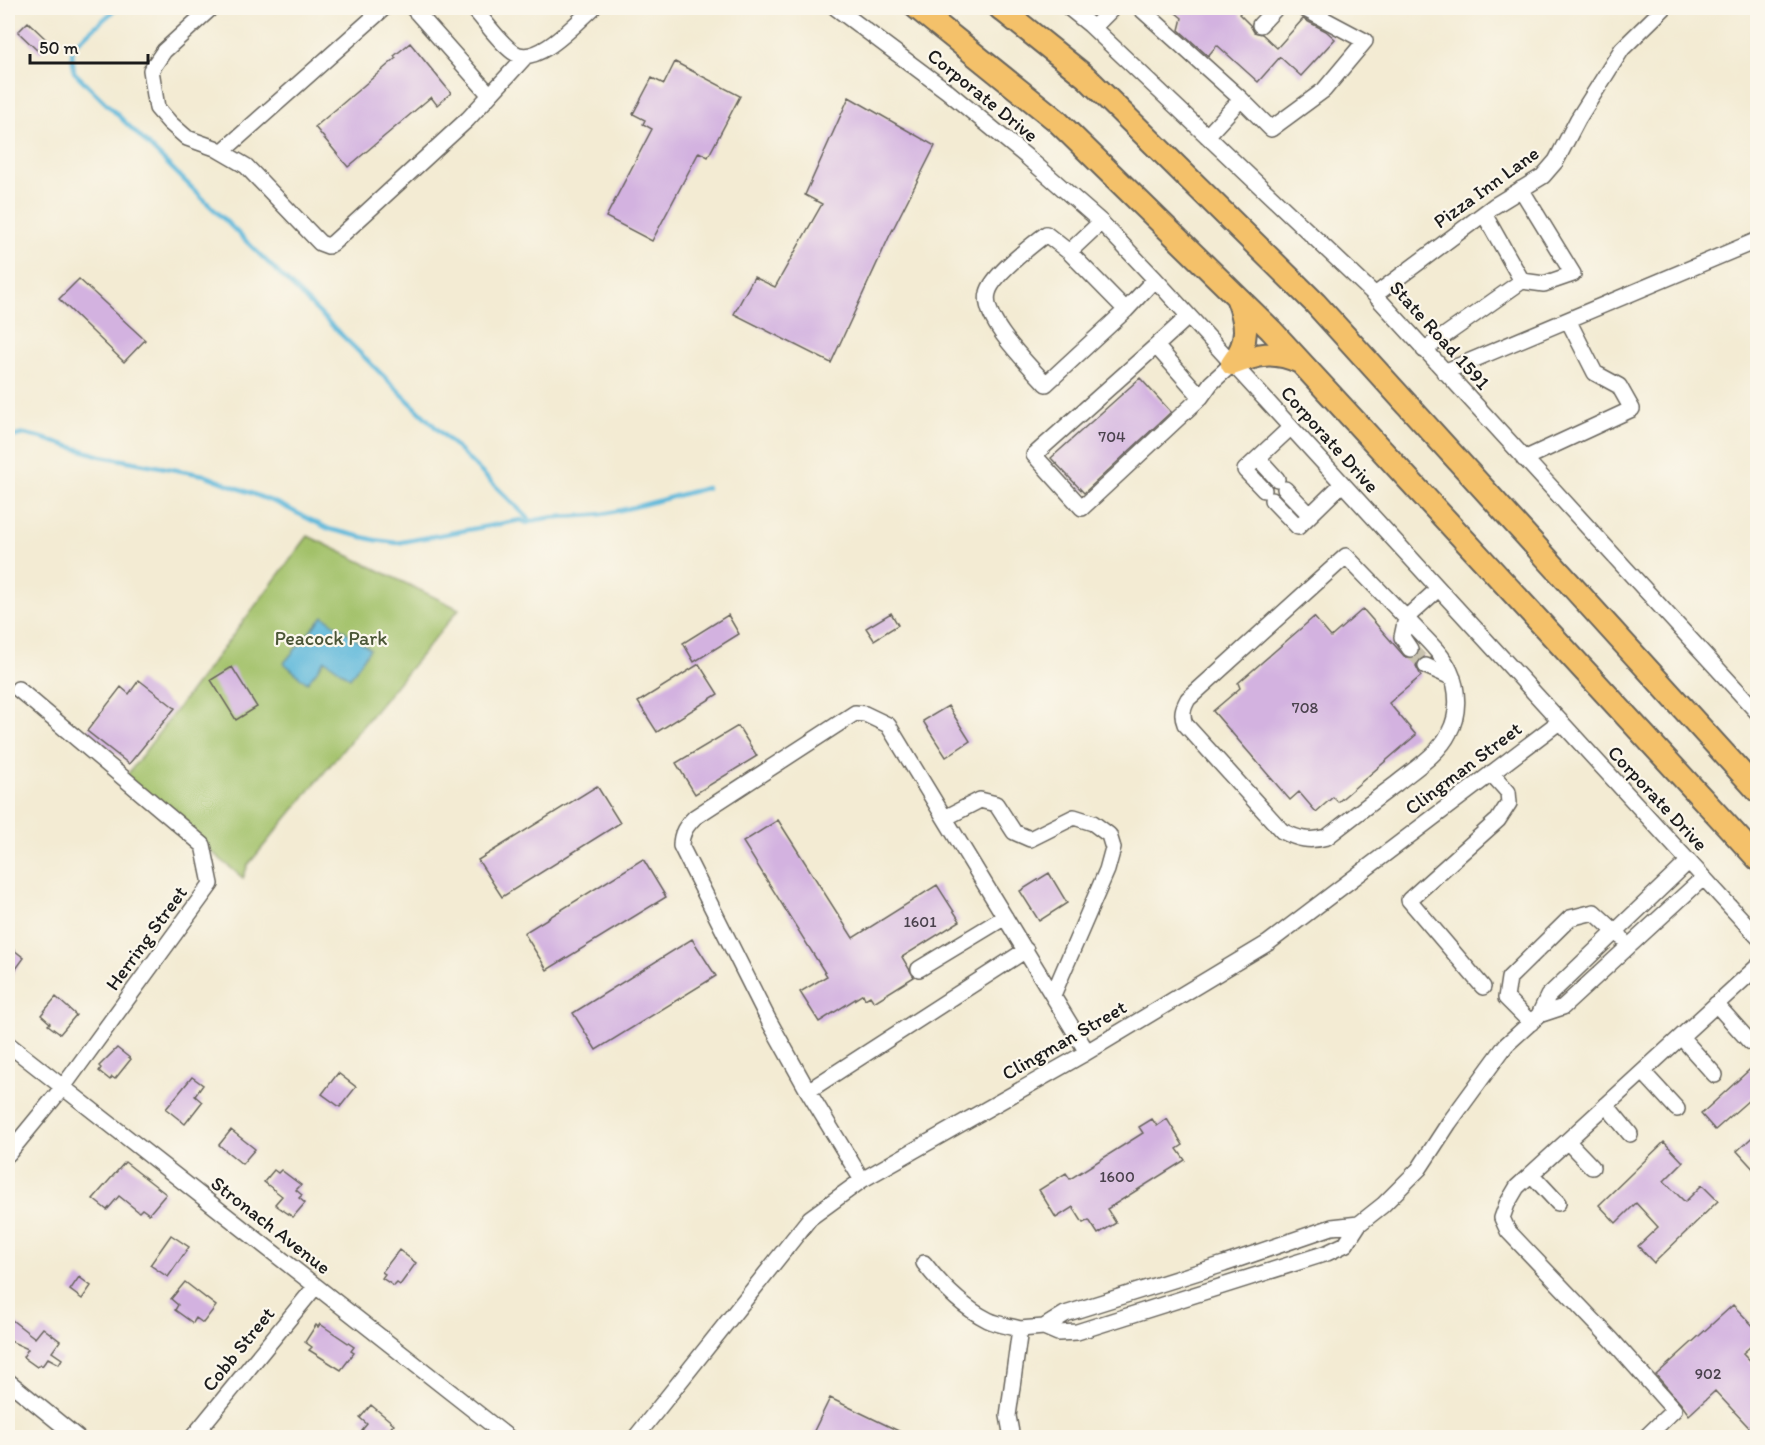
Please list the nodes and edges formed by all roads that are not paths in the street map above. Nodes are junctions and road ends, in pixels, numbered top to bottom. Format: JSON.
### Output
{"nodes":[{"id":1,"x":211,"y":8,"type":"edge"},
{"id":2,"x":384,"y":8,"type":"edge"},
{"id":3,"x":413,"y":8,"type":"edge"},
{"id":4,"x":473,"y":8,"type":"edge"},
{"id":5,"x":593,"y":8,"type":"edge"},
{"id":6,"x":836,"y":8,"type":"edge"},
{"id":7,"x":1000,"y":8,"type":"edge"},
{"id":8,"x":1069,"y":8,"type":"edge"},
{"id":9,"x":1113,"y":8,"type":"edge"},
{"id":10,"x":1140,"y":8,"type":"edge"},
{"id":11,"x":1276,"y":8,"type":"edge"},
{"id":12,"x":1303,"y":8,"type":"edge"},
{"id":13,"x":1664,"y":8,"type":"edge"},
{"id":14,"x":919,"y":10,"type":"edge"},
{"id":15,"x":1260,"y":25,"type":"dead end"},
{"id":16,"x":1093,"y":28,"type":"junction"},
{"id":17,"x":526,"y":56,"type":"junction"},
{"id":18,"x":490,"y":95,"type":"junction"},
{"id":19,"x":1241,"y":99,"type":"junction"},
{"id":20,"x":1207,"y":136,"type":"junction"},
{"id":21,"x":222,"y":152,"type":"junction"},
{"id":22,"x":1521,"y":189,"type":"junction"},
{"id":23,"x":1484,"y":214,"type":"junction"},
{"id":24,"x":1101,"y":222,"type":"junction"},
{"id":25,"x":1758,"y":240,"type":"edge"},
{"id":26,"x":1442,"y":244,"type":"junction"},
{"id":27,"x":1069,"y":252,"type":"junction"},
{"id":28,"x":1409,"y":269,"type":"junction"},
{"id":29,"x":1155,"y":279,"type":"junction"},
{"id":30,"x":1522,"y":281,"type":"junction"},
{"id":31,"x":1375,"y":295,"type":"junction"},
{"id":32,"x":1237,"y":296,"type":"junction"},
{"id":33,"x":1126,"y":310,"type":"junction"},
{"id":34,"x":1189,"y":316,"type":"junction"},
{"id":35,"x":1568,"y":320,"type":"junction"},
{"id":36,"x":1156,"y":346,"type":"junction"},
{"id":37,"x":1424,"y":350,"type":"junction"},
{"id":38,"x":1302,"y":363,"type":"junction"},
{"id":39,"x":1232,"y":364,"type":"junction"},
{"id":40,"x":1444,"y":372,"type":"junction"},
{"id":41,"x":1201,"y":398,"type":"junction"},
{"id":42,"x":1290,"y":428,"type":"junction"},
{"id":43,"x":1258,"y":458,"type":"junction"},
{"id":44,"x":1524,"y":459,"type":"junction"},
{"id":45,"x":1342,"y":484,"type":"junction"},
{"id":46,"x":1310,"y":515,"type":"junction"},
{"id":47,"x":1438,"y":589,"type":"junction"},
{"id":48,"x":1406,"y":618,"type":"junction"},
{"id":49,"x":1410,"y":649,"type":"tunnel mouth"},
{"id":50,"x":1426,"y":666,"type":"tunnel mouth"},
{"id":51,"x":1453,"y":678,"type":"junction"},
{"id":52,"x":18,"y":689,"type":"dead end"},
{"id":53,"x":1758,"y":713,"type":"edge"},
{"id":54,"x":1559,"y":722,"type":"junction"},
{"id":55,"x":1491,"y":773,"type":"junction"},
{"id":56,"x":1758,"y":791,"type":"edge"},
{"id":57,"x":945,"y":818,"type":"junction"},
{"id":58,"x":1758,"y":859,"type":"edge"},
{"id":59,"x":1688,"y":862,"type":"junction"},
{"id":60,"x":1703,"y":878,"type":"junction"},
{"id":61,"x":1005,"y":917,"type":"junction"},
{"id":62,"x":1616,"y":931,"type":"junction"},
{"id":63,"x":1758,"y":937,"type":"edge"},
{"id":64,"x":1629,"y":946,"type":"junction"},
{"id":65,"x":1026,"y":950,"type":"junction"},
{"id":66,"x":1758,"y":966,"type":"edge"},
{"id":67,"x":919,"y":969,"type":"dead end"},
{"id":68,"x":1483,"y":987,"type":"dead end"},
{"id":69,"x":1053,"y":995,"type":"junction"},
{"id":70,"x":1716,"y":1004,"type":"junction"},
{"id":71,"x":1535,"y":1019,"type":"junction"},
{"id":72,"x":1681,"y":1037,"type":"junction"},
{"id":73,"x":1750,"y":1042,"type":"dead end"},
{"id":74,"x":8,"y":1044,"type":"edge"},
{"id":75,"x":1087,"y":1052,"type":"junction"},
{"id":76,"x":1643,"y":1071,"type":"junction"},
{"id":77,"x":1715,"y":1075,"type":"dead end"},
{"id":78,"x":63,"y":1087,"type":"junction"},
{"id":79,"x":808,"y":1091,"type":"junction"},
{"id":80,"x":1606,"y":1106,"type":"junction"},
{"id":81,"x":1677,"y":1109,"type":"dead end"},
{"id":82,"x":1630,"y":1134,"type":"dead end"},
{"id":83,"x":1567,"y":1141,"type":"junction"},
{"id":84,"x":8,"y":1155,"type":"edge"},
{"id":85,"x":1592,"y":1167,"type":"dead end"},
{"id":86,"x":1531,"y":1174,"type":"junction"},
{"id":87,"x":862,"y":1180,"type":"junction"},
{"id":88,"x":1558,"y":1203,"type":"dead end"},
{"id":89,"x":1359,"y":1224,"type":"junction"},
{"id":90,"x":924,"y":1263,"type":"dead end"},
{"id":91,"x":315,"y":1287,"type":"junction"},
{"id":92,"x":1044,"y":1327,"type":"junction"},
{"id":93,"x":1020,"y":1329,"type":"junction"},
{"id":94,"x":8,"y":1380,"type":"edge"},
{"id":95,"x":78,"y":1437,"type":"edge"},
{"id":96,"x":192,"y":1437,"type":"edge"},
{"id":97,"x":509,"y":1437,"type":"edge"},
{"id":98,"x":635,"y":1437,"type":"edge"},
{"id":99,"x":1012,"y":1437,"type":"edge"},
{"id":100,"x":1646,"y":1437,"type":"edge"}],
"edges":[{"from":1,"to":21,"type":"street"},
{"from":2,"to":21,"type":"street"},
{"from":3,"to":18,"type":"street"},
{"from":4,"to":17,"type":"street"},
{"from":5,"to":17,"type":"street"},
{"from":6,"to":24,"type":"street","name":"Corporate Drive"},
{"from":7,"to":56,"type":"highway"},
{"from":8,"to":16,"type":"street","name":"State Road 1591"},
{"from":9,"to":16,"type":"street"},
{"from":10,"to":19,"type":"street"},
{"from":11,"to":15,"type":"street"},
{"from":12,"to":19,"type":"street"},
{"from":13,"to":22,"type":"street","name":"Pizza Inn Lane"},
{"from":14,"to":32,"type":"highway"},
{"from":16,"to":20,"type":"street","name":"State Road 1591"},
{"from":17,"to":18,"type":"street"},
{"from":18,"to":21,"type":"street"},
{"from":19,"to":20,"type":"street"},
{"from":20,"to":31,"type":"street","name":"State Road 1591"},
{"from":22,"to":23,"type":"street","name":"Pizza Inn Lane"},
{"from":22,"to":30,"type":"street"},
{"from":23,"to":26,"type":"street","name":"Pizza Inn Lane"},
{"from":23,"to":30,"type":"street"},
{"from":24,"to":27,"type":"street"},
{"from":24,"to":29,"type":"street","name":"Corporate Drive"},
{"from":25,"to":35,"type":"street"},
{"from":26,"to":28,"type":"street","name":"Pizza Inn Lane"},
{"from":26,"to":28,"type":"street"},
{"from":27,"to":33,"type":"street"},
{"from":27,"to":33,"type":"street"},
{"from":28,"to":31,"type":"street","name":"Pizza Inn Lane"},
{"from":29,"to":33,"type":"street"},
{"from":29,"to":34,"type":"street","name":"Corporate Drive"},
{"from":30,"to":37,"type":"street"},
{"from":31,"to":37,"type":"street","name":"State Road 1591"},
{"from":32,"to":38,"type":"highway"},
{"from":32,"to":39,"type":"highway"},
{"from":34,"to":36,"type":"street"},
{"from":34,"to":39,"type":"street","name":"Corporate Drive"},
{"from":35,"to":40,"type":"street"},
{"from":35,"to":44,"type":"street"},
{"from":36,"to":41,"type":"street"},
{"from":36,"to":41,"type":"street"},
{"from":37,"to":40,"type":"street","name":"State Road 1591"},
{"from":38,"to":39,"type":"highway"},
{"from":38,"to":58,"type":"highway"},
{"from":39,"to":41,"type":"street"},
{"from":39,"to":42,"type":"street","name":"Corporate Drive"},
{"from":40,"to":44,"type":"street","name":"State Road 1591"},
{"from":42,"to":43,"type":"street"},
{"from":42,"to":45,"type":"street","name":"Corporate Drive"},
{"from":43,"to":46,"type":"street"},
{"from":43,"to":46,"type":"street"},
{"from":44,"to":53,"type":"street","name":"State Road 1591"},
{"from":45,"to":46,"type":"street"},
{"from":45,"to":47,"type":"street","name":"Corporate Drive"},
{"from":47,"to":48,"type":"street"},
{"from":47,"to":54,"type":"street","name":"Corporate Drive"},
{"from":48,"to":49,"type":"street"},
{"from":48,"to":51,"type":"street"},
{"from":48,"to":51,"type":"street"},
{"from":50,"to":51,"type":"street"},
{"from":52,"to":78,"type":"street","name":"Herring Street"},
{"from":54,"to":55,"type":"street","name":"Clingman Street"},
{"from":54,"to":59,"type":"street","name":"Corporate Drive"},
{"from":55,"to":68,"type":"street"},
{"from":55,"to":75,"type":"street","name":"Clingman Street"},
{"from":57,"to":61,"type":"street"},
{"from":57,"to":69,"type":"street"},
{"from":57,"to":79,"type":"street"},
{"from":59,"to":60,"type":"street","name":"Corporate Drive"},
{"from":59,"to":62,"type":"street"},
{"from":60,"to":63,"type":"street","name":"Corporate Drive"},
{"from":60,"to":64,"type":"street"},
{"from":61,"to":65,"type":"street"},
{"from":61,"to":67,"type":"street"},
{"from":62,"to":64,"type":"street"},
{"from":62,"to":71,"type":"street"},
{"from":62,"to":71,"type":"street"},
{"from":64,"to":71,"type":"street"},
{"from":65,"to":69,"type":"street"},
{"from":65,"to":79,"type":"street"},
{"from":66,"to":70,"type":"street"},
{"from":69,"to":75,"type":"street"},
{"from":70,"to":72,"type":"street"},
{"from":70,"to":73,"type":"street"},
{"from":71,"to":89,"type":"street"},
{"from":72,"to":76,"type":"street"},
{"from":72,"to":77,"type":"street"},
{"from":74,"to":78,"type":"street","name":"Stronach Avenue"},
{"from":75,"to":87,"type":"street","name":"Clingman Street"},
{"from":76,"to":80,"type":"street"},
{"from":76,"to":81,"type":"street"},
{"from":78,"to":84,"type":"street","name":"Herring Street"},
{"from":78,"to":91,"type":"street","name":"Stronach Avenue"},
{"from":79,"to":87,"type":"street"},
{"from":80,"to":82,"type":"street"},
{"from":80,"to":83,"type":"street"},
{"from":83,"to":85,"type":"street"},
{"from":83,"to":86,"type":"street"},
{"from":86,"to":88,"type":"street"},
{"from":86,"to":100,"type":"street"},
{"from":87,"to":98,"type":"street","name":"Clingman Street"},
{"from":89,"to":92,"type":"street"},
{"from":89,"to":92,"type":"street"},
{"from":90,"to":93,"type":"street"},
{"from":91,"to":96,"type":"street","name":"Cobb Street"},
{"from":91,"to":97,"type":"street","name":"Stronach Avenue"},
{"from":92,"to":93,"type":"street"},
{"from":93,"to":99,"type":"street"},
{"from":94,"to":95,"type":"street"}]}
